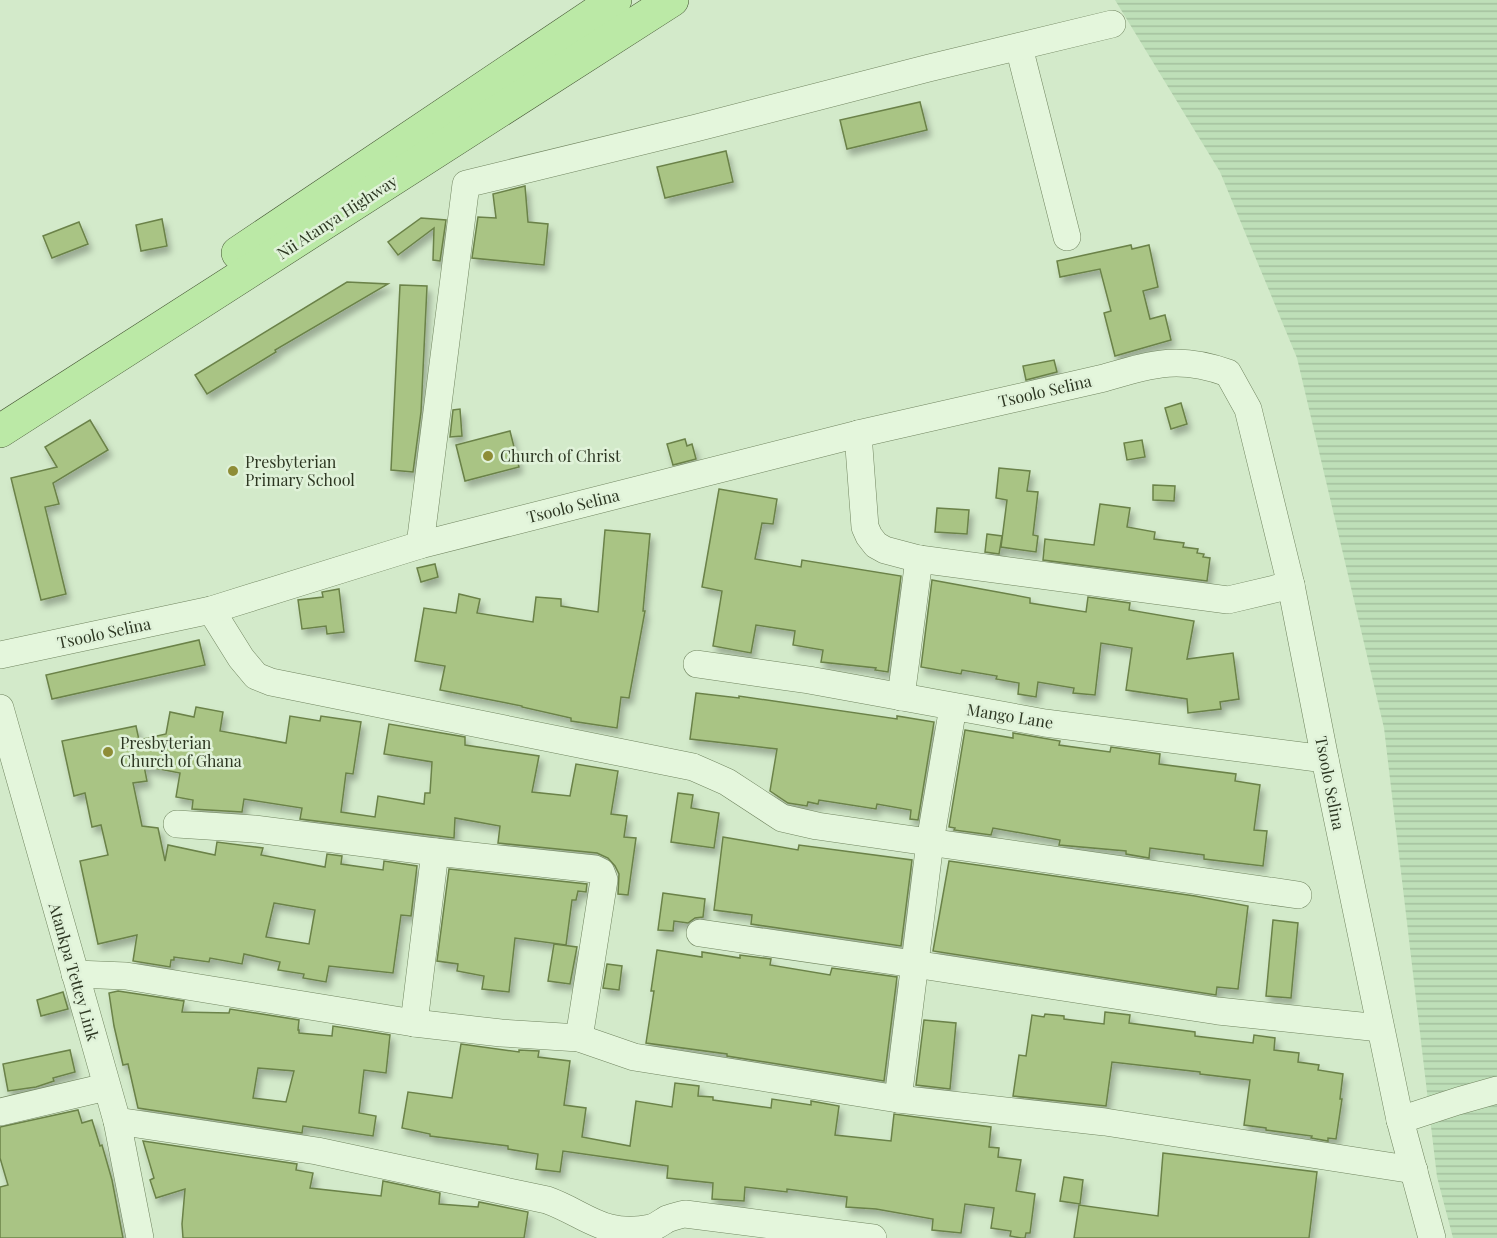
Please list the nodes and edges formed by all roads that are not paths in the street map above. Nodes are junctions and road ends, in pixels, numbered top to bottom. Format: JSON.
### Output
{"nodes":[{"id":1,"x":615,"y":0,"type":"edge"},
{"id":2,"x":672,"y":0,"type":"edge"},
{"id":3,"x":1112,"y":24,"type":"dead end"},
{"id":4,"x":1019,"y":47,"type":"junction"},
{"id":5,"x":1067,"y":237,"type":"dead end"},
{"id":6,"x":0,"y":414,"type":"edge"},
{"id":7,"x":0,"y":431,"type":"edge"},
{"id":8,"x":858,"y":434,"type":"junction"},
{"id":9,"x":420,"y":545,"type":"junction"},
{"id":10,"x":920,"y":559,"type":"junction"},
{"id":11,"x":1291,"y":585,"type":"junction"},
{"id":12,"x":211,"y":610,"type":"junction"},
{"id":13,"x":0,"y":655,"type":"edge"},
{"id":14,"x":697,"y":664,"type":"dead end"},
{"id":15,"x":901,"y":698,"type":"junction"},
{"id":16,"x":953,"y":707,"type":"junction"},
{"id":17,"x":0,"y":708,"type":"edge"},
{"id":18,"x":1325,"y":759,"type":"junction"},
{"id":19,"x":7,"y":762,"type":"edge"},
{"id":20,"x":177,"y":824,"type":"dead end"},
{"id":21,"x":930,"y":842,"type":"junction"},
{"id":22,"x":435,"y":852,"type":"junction"},
{"id":23,"x":1298,"y":894,"type":"dead end"},
{"id":24,"x":700,"y":933,"type":"dead end"},
{"id":25,"x":914,"y":964,"type":"junction"},
{"id":26,"x":75,"y":974,"type":"junction"},
{"id":27,"x":414,"y":1023,"type":"junction"},
{"id":28,"x":1380,"y":1028,"type":"junction"},
{"id":29,"x":579,"y":1038,"type":"junction"},
{"id":30,"x":106,"y":1087,"type":"junction"},
{"id":31,"x":1497,"y":1090,"type":"edge"},
{"id":32,"x":898,"y":1099,"type":"junction"},
{"id":33,"x":0,"y":1112,"type":"edge"},
{"id":34,"x":1400,"y":1120,"type":"junction"},
{"id":35,"x":117,"y":1121,"type":"junction"},
{"id":36,"x":1414,"y":1170,"type":"junction"},
{"id":37,"x":613,"y":1236,"type":"edge"},
{"id":38,"x":863,"y":1237,"type":"edge"},
{"id":39,"x":140,"y":1238,"type":"edge"},
{"id":40,"x":1432,"y":1238,"type":"edge"}],
"edges":[{"from":1,"to":6,"type":"main road"},
{"from":2,"to":7,"type":"main road","name":"Nii Atanya Highway"},
{"from":3,"to":4,"type":"street"},
{"from":4,"to":5,"type":"street"},
{"from":4,"to":9,"type":"street"},
{"from":8,"to":9,"type":"street","name":"Tsoolo Selina"},
{"from":8,"to":10,"type":"street"},
{"from":8,"to":11,"type":"street","name":"Tsoolo Selina"},
{"from":9,"to":12,"type":"street","name":"Tsoolo Selina"},
{"from":10,"to":11,"type":"street"},
{"from":10,"to":15,"type":"street"},
{"from":11,"to":18,"type":"street","name":"Tsoolo Selina"},
{"from":12,"to":13,"type":"street","name":"Tsoolo Selina"},
{"from":12,"to":21,"type":"street"},
{"from":14,"to":15,"type":"street","name":"Mango Lane"},
{"from":15,"to":16,"type":"street","name":"Mango Lane"},
{"from":16,"to":18,"type":"street","name":"Mango Lane"},
{"from":16,"to":21,"type":"street"},
{"from":17,"to":19,"type":"street","name":"Atankpa Tettey Link"},
{"from":18,"to":28,"type":"street","name":"Tsoolo Selina"},
{"from":19,"to":26,"type":"street","name":"Atankpa Tettey Link"},
{"from":20,"to":22,"type":"street"},
{"from":21,"to":23,"type":"street"},
{"from":21,"to":25,"type":"street"},
{"from":22,"to":27,"type":"street"},
{"from":22,"to":29,"type":"street"},
{"from":24,"to":25,"type":"street"},
{"from":25,"to":28,"type":"street"},
{"from":25,"to":32,"type":"street"},
{"from":26,"to":27,"type":"street"},
{"from":26,"to":30,"type":"street","name":"Atankpa Tettey Link"},
{"from":27,"to":29,"type":"street"},
{"from":28,"to":34,"type":"street","name":"Tsoolo Selina"},
{"from":29,"to":32,"type":"street"},
{"from":30,"to":33,"type":"street"},
{"from":30,"to":35,"type":"street","name":"Atankpa Tettey Link"},
{"from":31,"to":34,"type":"street"},
{"from":32,"to":36,"type":"street"},
{"from":34,"to":36,"type":"street","name":"Tsoolo Selina"},
{"from":35,"to":37,"type":"street"},
{"from":35,"to":39,"type":"street","name":"Atankpa Tettey Link"},
{"from":36,"to":40,"type":"street","name":"Tsoolo Selina"},
{"from":37,"to":38,"type":"street"}]}
